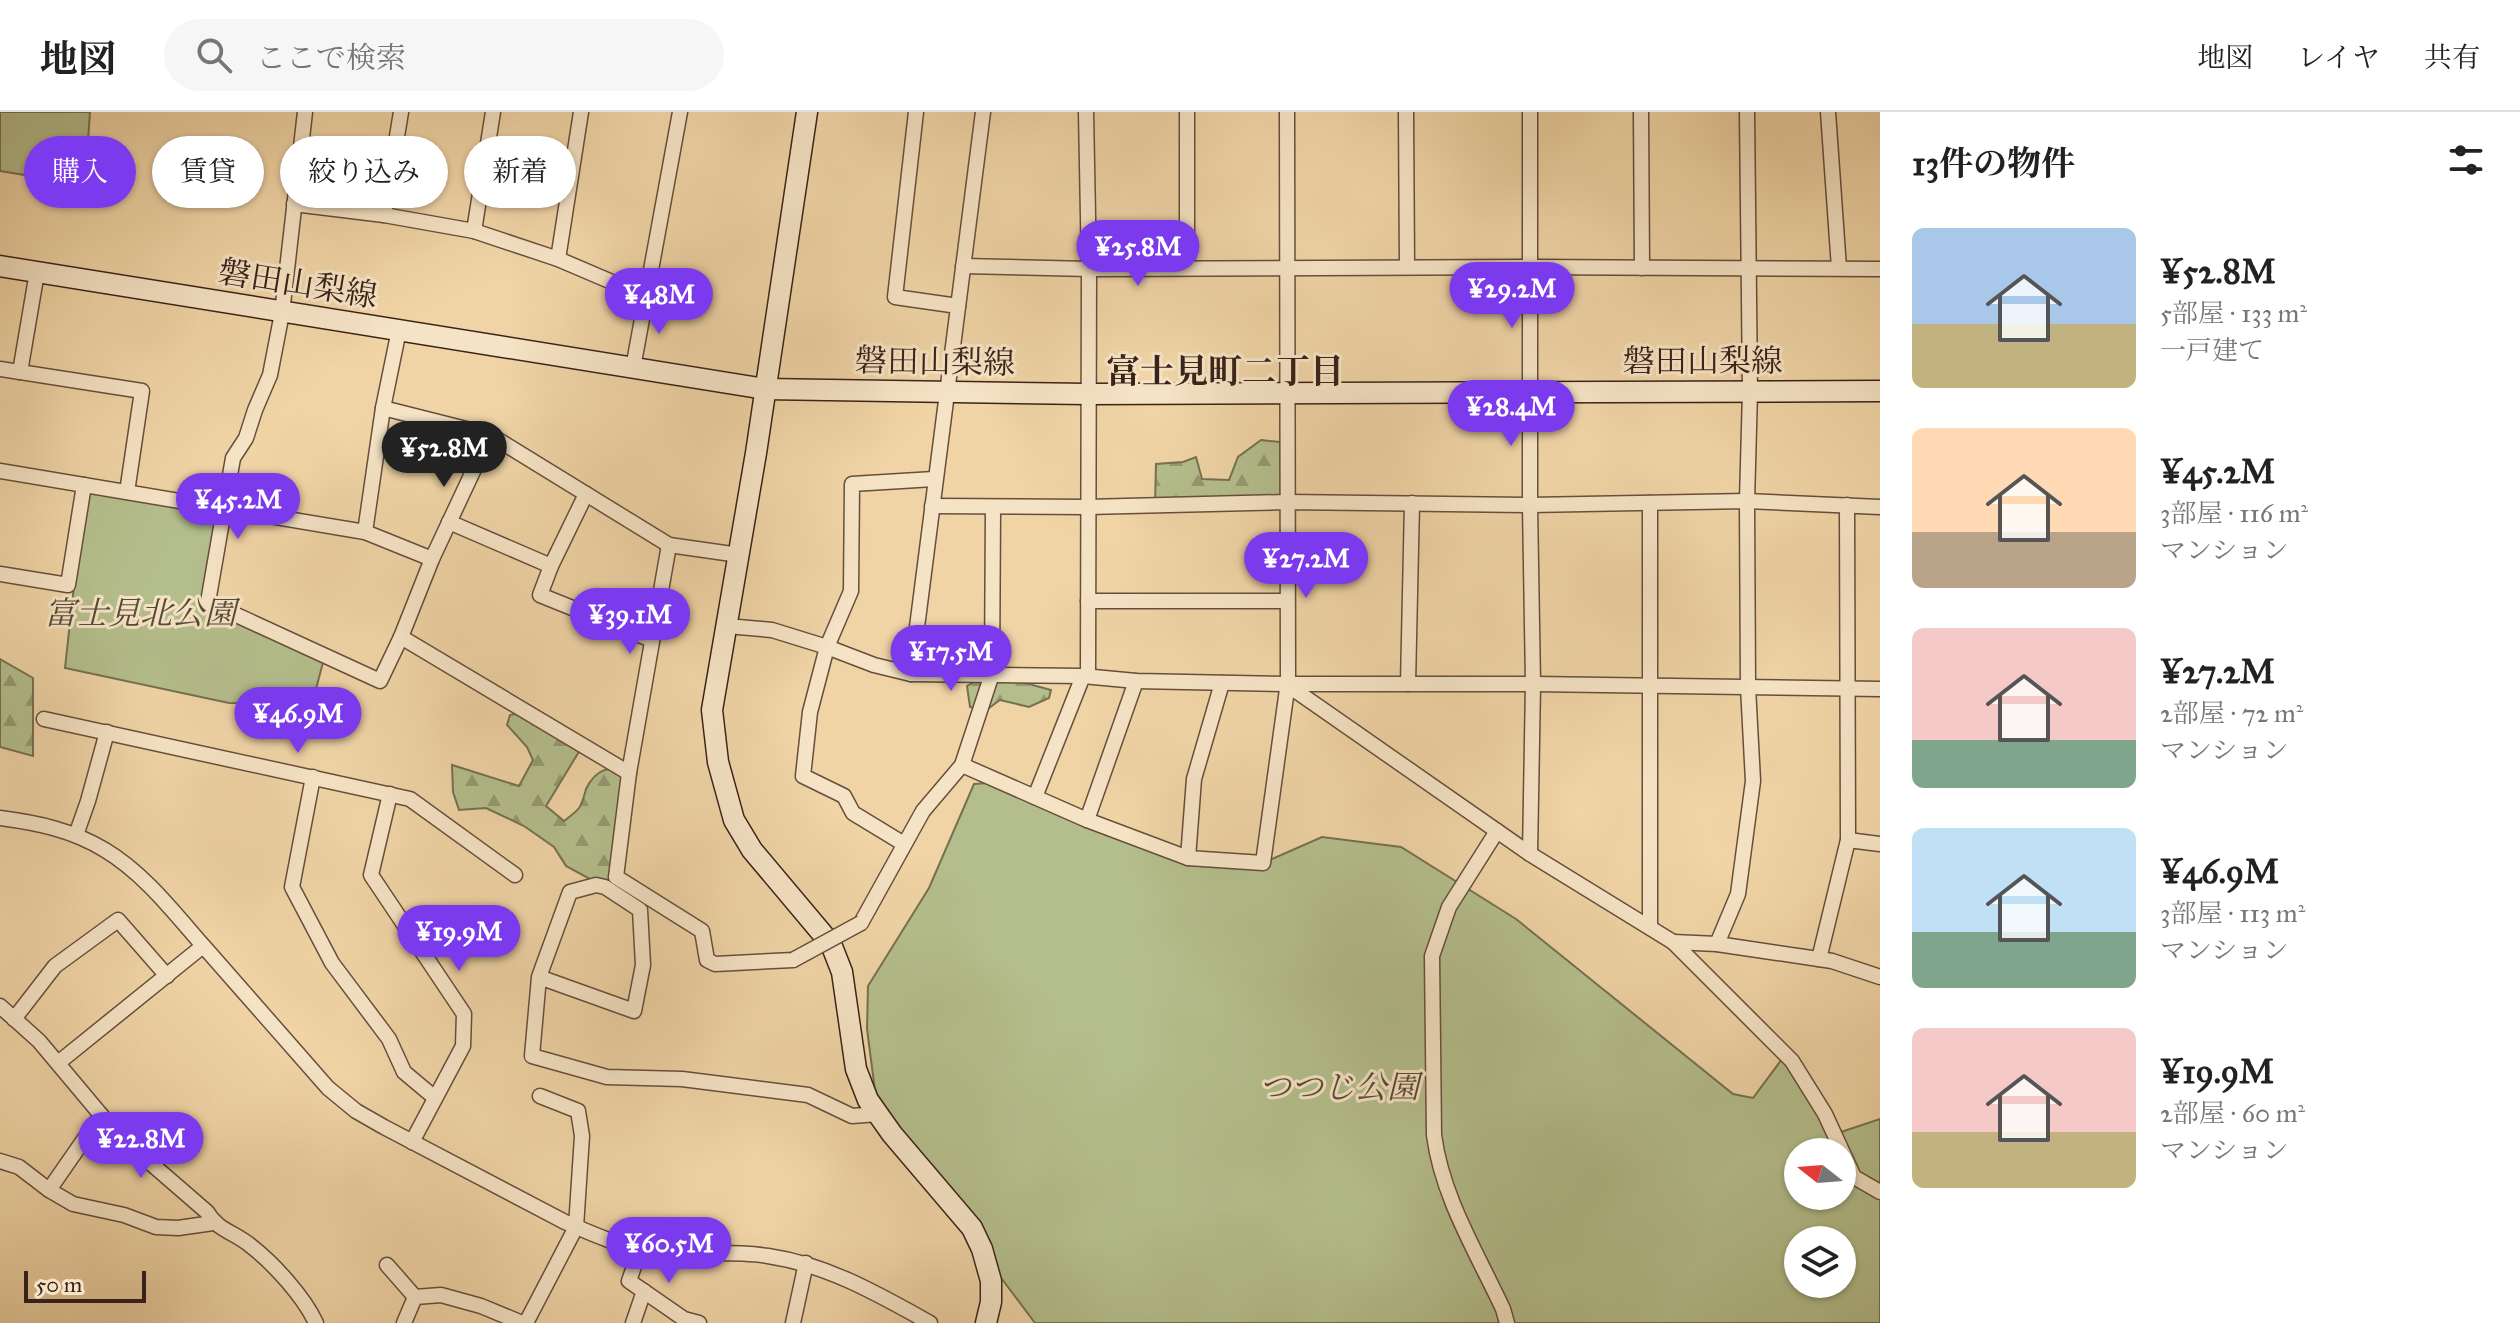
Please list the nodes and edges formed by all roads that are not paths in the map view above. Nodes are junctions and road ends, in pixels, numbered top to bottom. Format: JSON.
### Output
{"nodes":[{"id":1,"x":305,"y":112,"type":"edge"},
{"id":2,"x":401,"y":112,"type":"edge"},
{"id":3,"x":493,"y":112,"type":"edge"},
{"id":4,"x":581,"y":112,"type":"edge"},
{"id":5,"x":680,"y":112,"type":"edge"},
{"id":6,"x":807,"y":112,"type":"edge"},
{"id":7,"x":916,"y":112,"type":"edge"},
{"id":8,"x":983,"y":112,"type":"edge"},
{"id":9,"x":1086,"y":112,"type":"edge"},
{"id":10,"x":1187,"y":112,"type":"edge"},
{"id":11,"x":1287,"y":112,"type":"edge"},
{"id":12,"x":1406,"y":112,"type":"edge"},
{"id":13,"x":1530,"y":112,"type":"edge"},
{"id":14,"x":1641,"y":112,"type":"edge"},
{"id":15,"x":1747,"y":112,"type":"edge"},
{"id":16,"x":1828,"y":112,"type":"edge"},
{"id":17,"x":302,"y":136,"type":"edge"},
{"id":18,"x":294,"y":208,"type":"edge"},
{"id":19,"x":327,"y":208,"type":"edge"},
{"id":20,"x":384,"y":215,"type":"junction"},
{"id":21,"x":474,"y":231,"type":"junction"},
{"id":22,"x":558,"y":259,"type":"junction"},
{"id":23,"x":0,"y":266,"type":"edge"},
{"id":24,"x":963,"y":266,"type":"junction"},
{"id":25,"x":1407,"y":267,"type":"junction"},
{"id":26,"x":1531,"y":267,"type":"junction"},
{"id":27,"x":1187,"y":268,"type":"junction"},
{"id":28,"x":1642,"y":268,"type":"junction"},
{"id":29,"x":1839,"y":268,"type":"junction"},
{"id":30,"x":1089,"y":269,"type":"junction"},
{"id":31,"x":1288,"y":269,"type":"junction"},
{"id":32,"x":1880,"y":269,"type":"edge"},
{"id":33,"x":1749,"y":270,"type":"junction"},
{"id":34,"x":37,"y":272,"type":"junction"},
{"id":35,"x":647,"y":297,"type":"junction"},
{"id":36,"x":958,"y":306,"type":"junction"},
{"id":37,"x":282,"y":313,"type":"junction"},
{"id":38,"x":399,"y":330,"type":"junction"},
{"id":39,"x":633,"y":368,"type":"junction"},
{"id":40,"x":0,"y":369,"type":"edge"},
{"id":41,"x":20,"y":372,"type":"junction"},
{"id":42,"x":765,"y":389,"type":"junction"},
{"id":43,"x":1750,"y":391,"type":"junction"},
{"id":44,"x":1880,"y":391,"type":"edge"},
{"id":45,"x":1531,"y":392,"type":"junction"},
{"id":46,"x":945,"y":393,"type":"junction"},
{"id":47,"x":1288,"y":393,"type":"junction"},
{"id":48,"x":1088,"y":394,"type":"junction"},
{"id":49,"x":383,"y":408,"type":"junction"},
{"id":50,"x":490,"y":435,"type":"junction"},
{"id":51,"x":0,"y":471,"type":"edge"},
{"id":52,"x":934,"y":479,"type":"junction"},
{"id":53,"x":84,"y":485,"type":"junction"},
{"id":54,"x":127,"y":492,"type":"junction"},
{"id":55,"x":586,"y":494,"type":"junction"},
{"id":56,"x":1747,"y":501,"type":"junction"},
{"id":57,"x":1287,"y":502,"type":"junction"},
{"id":58,"x":1412,"y":503,"type":"junction"},
{"id":59,"x":1650,"y":503,"type":"junction"},
{"id":60,"x":1530,"y":505,"type":"junction"},
{"id":61,"x":1847,"y":505,"type":"junction"},
{"id":62,"x":932,"y":506,"type":"junction"},
{"id":63,"x":993,"y":507,"type":"junction"},
{"id":64,"x":1087,"y":507,"type":"junction"},
{"id":65,"x":1880,"y":507,"type":"edge"},
{"id":66,"x":224,"y":509,"type":"junction"},
{"id":67,"x":449,"y":522,"type":"junction"},
{"id":68,"x":365,"y":532,"type":"junction"},
{"id":69,"x":669,"y":545,"type":"junction"},
{"id":70,"x":739,"y":555,"type":"junction"},
{"id":71,"x":432,"y":559,"type":"junction"},
{"id":72,"x":551,"y":566,"type":"junction"},
{"id":73,"x":0,"y":574,"type":"edge"},
{"id":74,"x":1088,"y":601,"type":"junction"},
{"id":75,"x":1287,"y":601,"type":"junction"},
{"id":76,"x":727,"y":626,"type":"junction"},
{"id":77,"x":401,"y":637,"type":"junction"},
{"id":78,"x":652,"y":640,"type":"junction"},
{"id":79,"x":827,"y":647,"type":"junction"},
{"id":80,"x":911,"y":674,"type":"junction"},
{"id":81,"x":992,"y":674,"type":"junction"},
{"id":82,"x":1086,"y":676,"type":"junction"},
{"id":83,"x":1136,"y":681,"type":"junction"},
{"id":84,"x":1222,"y":683,"type":"junction"},
{"id":85,"x":1286,"y":684,"type":"junction"},
{"id":86,"x":1408,"y":684,"type":"junction"},
{"id":87,"x":1533,"y":684,"type":"junction"},
{"id":88,"x":1650,"y":686,"type":"junction"},
{"id":89,"x":1748,"y":687,"type":"junction"},
{"id":90,"x":1849,"y":689,"type":"junction"},
{"id":91,"x":1880,"y":689,"type":"edge"},
{"id":92,"x":44,"y":719,"type":"dead end"},
{"id":93,"x":107,"y":732,"type":"junction"},
{"id":94,"x":962,"y":765,"type":"junction"},
{"id":95,"x":629,"y":773,"type":"junction"},
{"id":96,"x":313,"y":777,"type":"junction"},
{"id":97,"x":390,"y":794,"type":"junction"},
{"id":98,"x":1035,"y":797,"type":"junction"},
{"id":99,"x":0,"y":818,"type":"edge"},
{"id":100,"x":1087,"y":820,"type":"junction"},
{"id":101,"x":1497,"y":831,"type":"junction"},
{"id":102,"x":76,"y":835,"type":"junction"},
{"id":103,"x":1848,"y":840,"type":"junction"},
{"id":104,"x":904,"y":844,"type":"junction"},
{"id":105,"x":1880,"y":844,"type":"edge"},
{"id":106,"x":1530,"y":854,"type":"junction"},
{"id":107,"x":1188,"y":858,"type":"junction"},
{"id":108,"x":515,"y":875,"type":"dead end"},
{"id":109,"x":1650,"y":927,"type":"junction"},
{"id":110,"x":1673,"y":942,"type":"junction"},
{"id":111,"x":1717,"y":944,"type":"junction"},
{"id":112,"x":203,"y":946,"type":"junction"},
{"id":113,"x":1819,"y":959,"type":"junction"},
{"id":114,"x":167,"y":976,"type":"junction"},
{"id":115,"x":539,"y":977,"type":"junction"},
{"id":116,"x":1880,"y":977,"type":"edge"},
{"id":117,"x":0,"y":1006,"type":"edge"},
{"id":118,"x":14,"y":1019,"type":"junction"},
{"id":119,"x":58,"y":1063,"type":"junction"},
{"id":120,"x":540,"y":1096,"type":"dead end"},
{"id":121,"x":435,"y":1098,"type":"junction"},
{"id":122,"x":878,"y":1114,"type":"junction"},
{"id":123,"x":101,"y":1115,"type":"junction"},
{"id":124,"x":412,"y":1142,"type":"junction"},
{"id":125,"x":0,"y":1161,"type":"edge"},
{"id":126,"x":49,"y":1190,"type":"junction"},
{"id":127,"x":1880,"y":1192,"type":"edge"},
{"id":128,"x":213,"y":1223,"type":"junction"},
{"id":129,"x":576,"y":1227,"type":"junction"},
{"id":130,"x":640,"y":1249,"type":"junction"},
{"id":131,"x":806,"y":1263,"type":"junction"},
{"id":132,"x":387,"y":1265,"type":"dead end"},
{"id":133,"x":644,"y":1291,"type":"junction"},
{"id":134,"x":415,"y":1297,"type":"junction"},
{"id":135,"x":316,"y":1323,"type":"edge"},
{"id":136,"x":404,"y":1323,"type":"edge"},
{"id":137,"x":524,"y":1323,"type":"edge"},
{"id":138,"x":633,"y":1323,"type":"edge"},
{"id":139,"x":699,"y":1323,"type":"edge"},
{"id":140,"x":793,"y":1323,"type":"edge"},
{"id":141,"x":930,"y":1323,"type":"edge"},
{"id":142,"x":986,"y":1323,"type":"edge"},
{"id":143,"x":1507,"y":1323,"type":"edge"}],
"edges":[{"from":1,"to":17,"type":"street"},
{"from":2,"to":20,"type":"street"},
{"from":3,"to":21,"type":"street"},
{"from":4,"to":22,"type":"street"},
{"from":5,"to":35,"type":"street"},
{"from":6,"to":42,"type":"main road"},
{"from":7,"to":36,"type":"street"},
{"from":8,"to":24,"type":"street"},
{"from":9,"to":30,"type":"street"},
{"from":10,"to":27,"type":"street"},
{"from":11,"to":31,"type":"street"},
{"from":12,"to":25,"type":"street"},
{"from":13,"to":26,"type":"street"},
{"from":14,"to":28,"type":"street"},
{"from":15,"to":33,"type":"street"},
{"from":16,"to":29,"type":"street"},
{"from":18,"to":37,"type":"street"},
{"from":19,"to":20,"type":"street"},
{"from":20,"to":21,"type":"street"},
{"from":21,"to":22,"type":"street"},
{"from":22,"to":35,"type":"street"},
{"from":23,"to":34,"type":"main road","name":"磐田山梨線"},
{"from":24,"to":30,"type":"street"},
{"from":24,"to":36,"type":"street"},
{"from":25,"to":26,"type":"street"},
{"from":25,"to":31,"type":"street"},
{"from":26,"to":28,"type":"street"},
{"from":26,"to":45,"type":"street"},
{"from":27,"to":30,"type":"street"},
{"from":27,"to":31,"type":"street"},
{"from":28,"to":33,"type":"street"},
{"from":29,"to":32,"type":"street"},
{"from":29,"to":33,"type":"street"},
{"from":30,"to":48,"type":"street"},
{"from":31,"to":47,"type":"street"},
{"from":33,"to":43,"type":"street"},
{"from":34,"to":37,"type":"main road","name":"磐田山梨線"},
{"from":34,"to":41,"type":"street"},
{"from":35,"to":39,"type":"street"},
{"from":36,"to":46,"type":"street"},
{"from":37,"to":38,"type":"main road","name":"磐田山梨線"},
{"from":37,"to":66,"type":"street"},
{"from":38,"to":39,"type":"main road","name":"磐田山梨線"},
{"from":38,"to":49,"type":"street"},
{"from":39,"to":42,"type":"main road","name":"磐田山梨線"},
{"from":40,"to":41,"type":"street"},
{"from":41,"to":54,"type":"street"},
{"from":42,"to":46,"type":"main road","name":"磐田山梨線"},
{"from":42,"to":70,"type":"main road"},
{"from":43,"to":44,"type":"main road","name":"磐田山梨線"},
{"from":43,"to":45,"type":"main road","name":"磐田山梨線"},
{"from":43,"to":56,"type":"street"},
{"from":45,"to":47,"type":"main road","name":"磐田山梨線"},
{"from":45,"to":60,"type":"street"},
{"from":46,"to":48,"type":"main road","name":"磐田山梨線"},
{"from":46,"to":52,"type":"street"},
{"from":47,"to":48,"type":"main road","name":"磐田山梨線"},
{"from":47,"to":57,"type":"street"},
{"from":48,"to":64,"type":"street"},
{"from":49,"to":50,"type":"street"},
{"from":49,"to":68,"type":"street"},
{"from":50,"to":55,"type":"street"},
{"from":50,"to":67,"type":"street"},
{"from":51,"to":53,"type":"street"},
{"from":52,"to":62,"type":"street"},
{"from":52,"to":79,"type":"street"},
{"from":53,"to":54,"type":"street"},
{"from":53,"to":73,"type":"street"},
{"from":54,"to":66,"type":"street"},
{"from":55,"to":69,"type":"street"},
{"from":55,"to":72,"type":"street"},
{"from":56,"to":59,"type":"street"},
{"from":56,"to":61,"type":"street"},
{"from":56,"to":89,"type":"street"},
{"from":57,"to":58,"type":"street"},
{"from":57,"to":64,"type":"street"},
{"from":57,"to":75,"type":"street"},
{"from":58,"to":60,"type":"street"},
{"from":58,"to":86,"type":"street"},
{"from":59,"to":60,"type":"street"},
{"from":59,"to":88,"type":"street"},
{"from":60,"to":87,"type":"street"},
{"from":61,"to":65,"type":"street"},
{"from":61,"to":90,"type":"street"},
{"from":62,"to":63,"type":"street"},
{"from":62,"to":80,"type":"street"},
{"from":63,"to":64,"type":"street"},
{"from":63,"to":81,"type":"street"},
{"from":64,"to":74,"type":"street"},
{"from":66,"to":68,"type":"street"},
{"from":66,"to":77,"type":"street"},
{"from":67,"to":71,"type":"street"},
{"from":67,"to":72,"type":"street"},
{"from":68,"to":71,"type":"street"},
{"from":69,"to":70,"type":"street"},
{"from":69,"to":78,"type":"street"},
{"from":70,"to":76,"type":"main road"},
{"from":71,"to":77,"type":"street"},
{"from":72,"to":78,"type":"street"},
{"from":74,"to":75,"type":"street"},
{"from":74,"to":82,"type":"street"},
{"from":75,"to":85,"type":"street"},
{"from":76,"to":79,"type":"street"},
{"from":76,"to":122,"type":"main road"},
{"from":77,"to":95,"type":"street"},
{"from":78,"to":95,"type":"street"},
{"from":79,"to":80,"type":"street"},
{"from":79,"to":104,"type":"street"},
{"from":80,"to":81,"type":"street"},
{"from":81,"to":82,"type":"street"},
{"from":81,"to":94,"type":"street"},
{"from":82,"to":83,"type":"street"},
{"from":82,"to":98,"type":"street"},
{"from":83,"to":84,"type":"street"},
{"from":83,"to":100,"type":"street"},
{"from":84,"to":85,"type":"street"},
{"from":84,"to":107,"type":"street"},
{"from":85,"to":86,"type":"street"},
{"from":85,"to":101,"type":"street"},
{"from":85,"to":107,"type":"street"},
{"from":86,"to":87,"type":"street"},
{"from":87,"to":88,"type":"street"},
{"from":87,"to":106,"type":"street"},
{"from":88,"to":89,"type":"street"},
{"from":88,"to":109,"type":"street"},
{"from":89,"to":90,"type":"street"},
{"from":89,"to":111,"type":"street"},
{"from":90,"to":91,"type":"street"},
{"from":90,"to":103,"type":"street"},
{"from":92,"to":93,"type":"street"},
{"from":93,"to":96,"type":"street"},
{"from":93,"to":102,"type":"street"},
{"from":94,"to":98,"type":"street"},
{"from":94,"to":104,"type":"street"},
{"from":95,"to":104,"type":"street","bridge":true},
{"from":96,"to":97,"type":"street"},
{"from":96,"to":121,"type":"street"},
{"from":97,"to":108,"type":"street"},
{"from":97,"to":121,"type":"street"},
{"from":98,"to":100,"type":"street"},
{"from":99,"to":102,"type":"street"},
{"from":100,"to":107,"type":"street"},
{"from":101,"to":106,"type":"street"},
{"from":101,"to":143,"type":"street"},
{"from":102,"to":112,"type":"street"},
{"from":103,"to":105,"type":"street"},
{"from":103,"to":113,"type":"street"},
{"from":106,"to":109,"type":"street"},
{"from":109,"to":110,"type":"street"},
{"from":110,"to":111,"type":"street"},
{"from":110,"to":127,"type":"street"},
{"from":111,"to":113,"type":"street"},
{"from":112,"to":114,"type":"street"},
{"from":112,"to":124,"type":"street"},
{"from":113,"to":116,"type":"street"},
{"from":114,"to":118,"type":"street"},
{"from":114,"to":119,"type":"street"},
{"from":115,"to":115,"type":"street"},
{"from":115,"to":122,"type":"street"},
{"from":117,"to":118,"type":"street"},
{"from":118,"to":119,"type":"street"},
{"from":119,"to":123,"type":"street"},
{"from":120,"to":129,"type":"street"},
{"from":121,"to":124,"type":"street"},
{"from":122,"to":142,"type":"main road"},
{"from":123,"to":126,"type":"street"},
{"from":123,"to":128,"type":"street"},
{"from":124,"to":129,"type":"street"},
{"from":125,"to":126,"type":"street"},
{"from":126,"to":128,"type":"street"},
{"from":128,"to":135,"type":"street"},
{"from":129,"to":130,"type":"street"},
{"from":129,"to":137,"type":"street"},
{"from":130,"to":131,"type":"street"},
{"from":130,"to":133,"type":"street"},
{"from":131,"to":140,"type":"street"},
{"from":131,"to":141,"type":"street"},
{"from":132,"to":134,"type":"street"},
{"from":133,"to":138,"type":"street"},
{"from":133,"to":139,"type":"street"},
{"from":134,"to":136,"type":"street"},
{"from":134,"to":137,"type":"street"}]}
